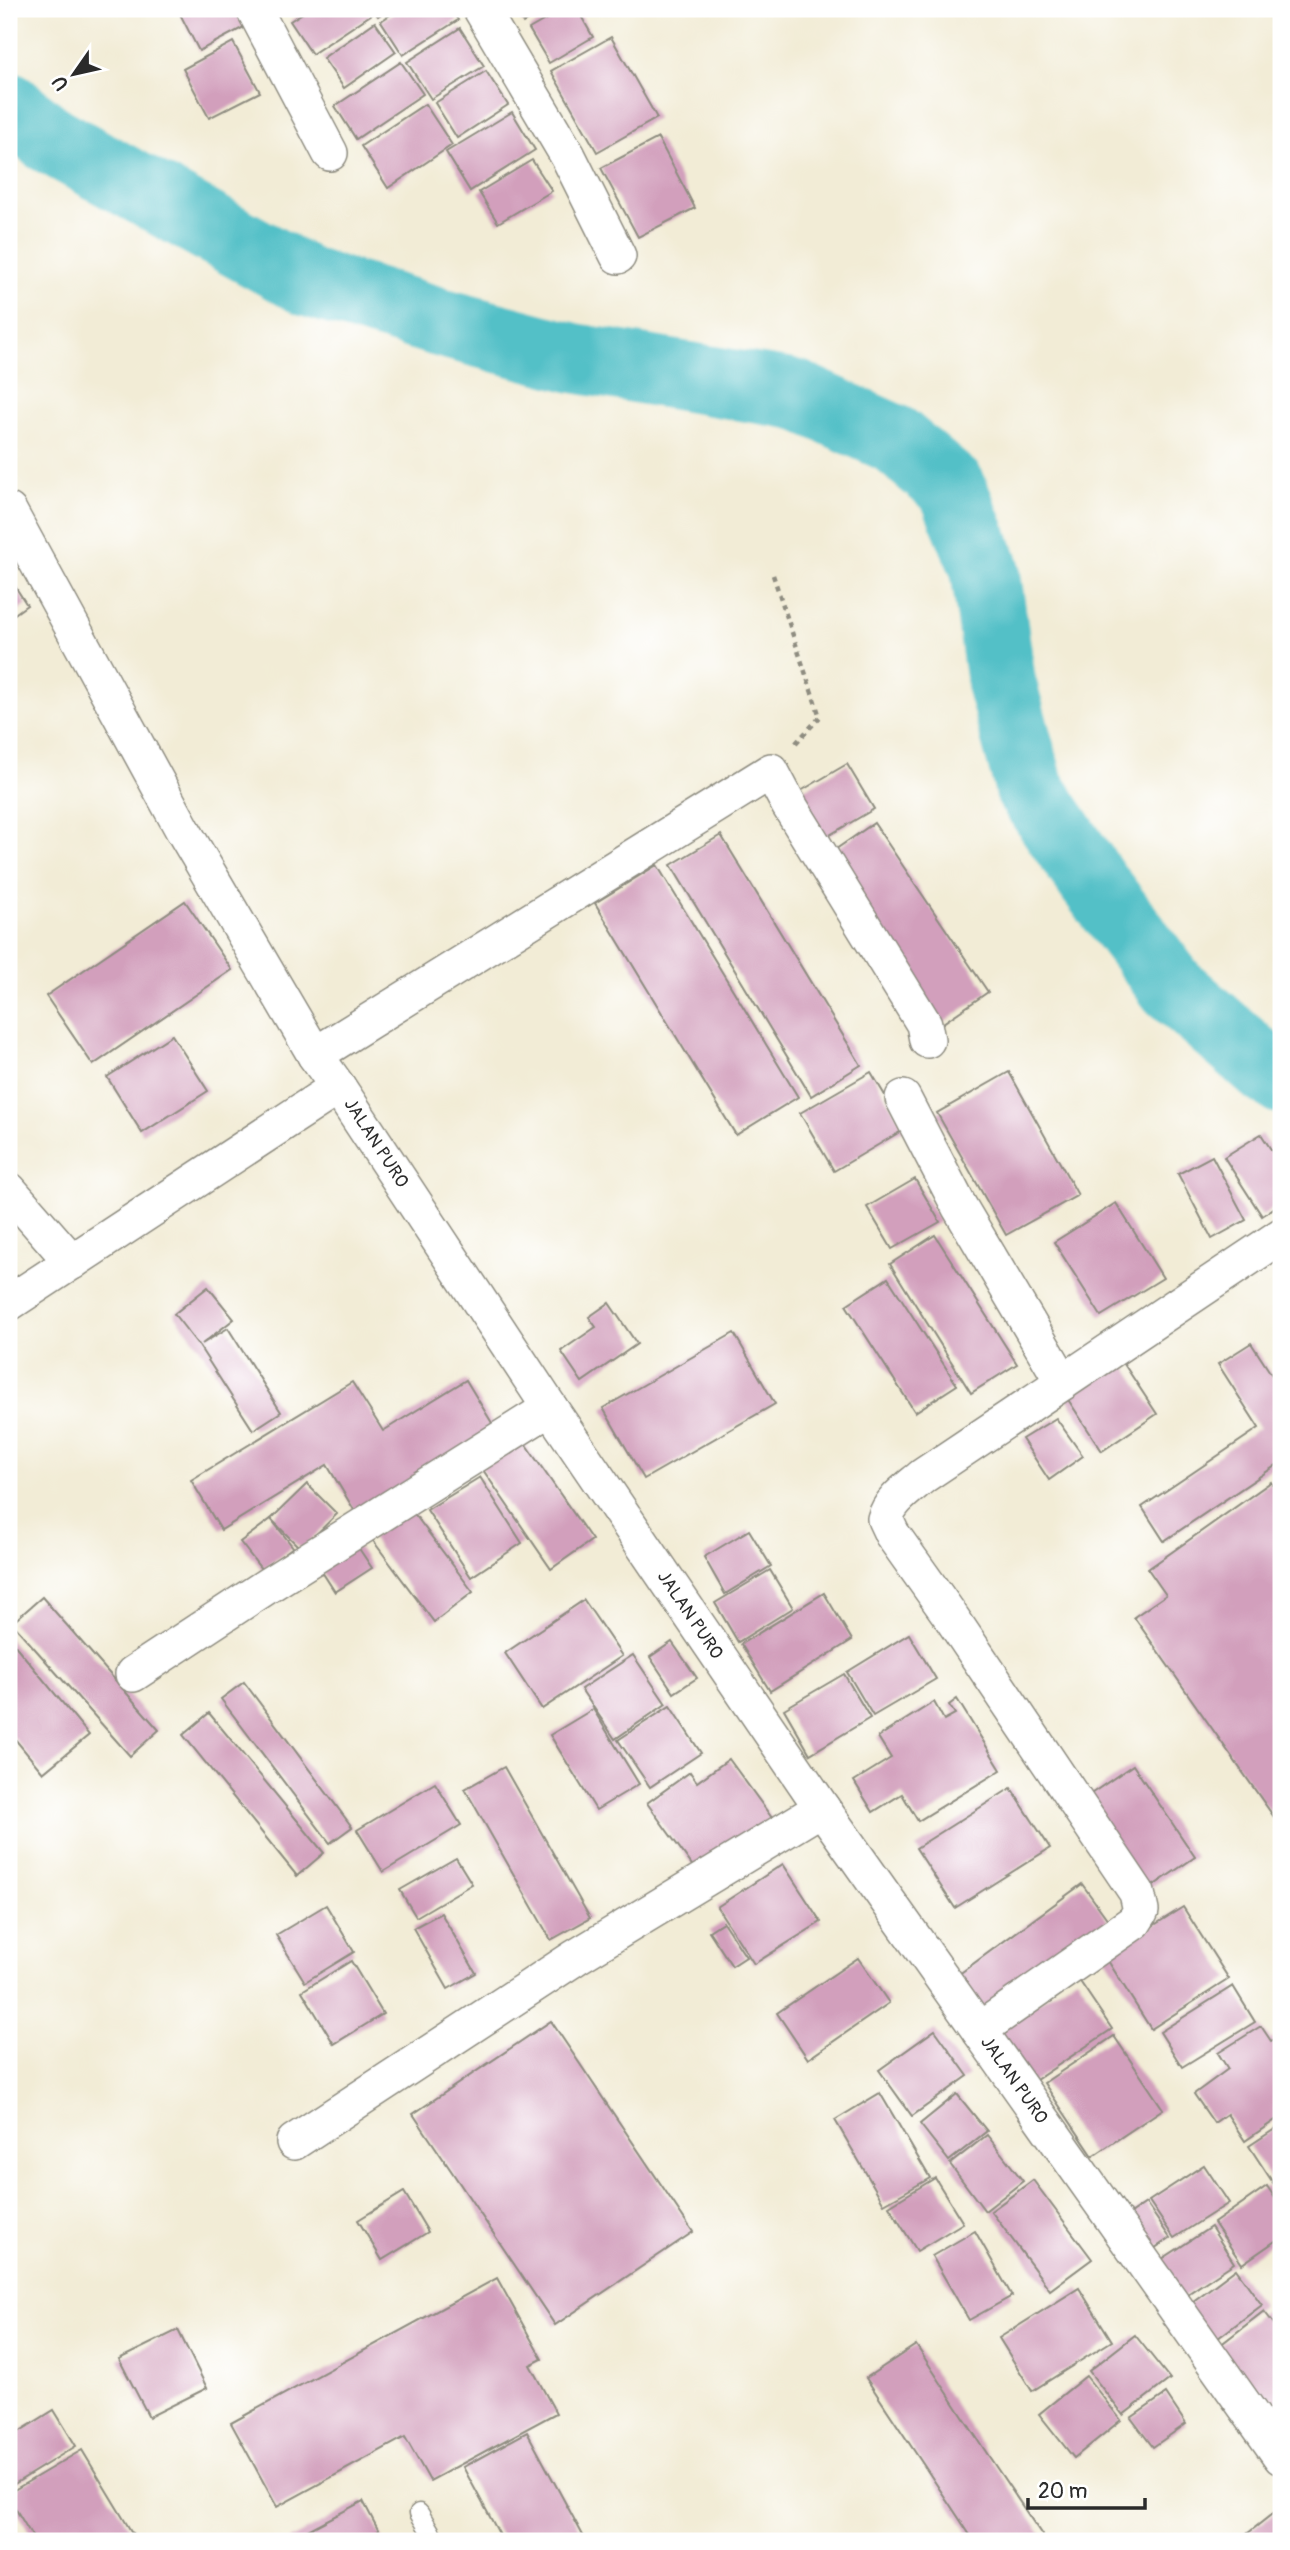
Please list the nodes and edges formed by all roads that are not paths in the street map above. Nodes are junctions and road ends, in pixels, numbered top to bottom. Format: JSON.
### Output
{"nodes":[{"id":1,"x":254,"y":9,"type":"edge"},
{"id":2,"x":481,"y":9,"type":"edge"},
{"id":3,"x":330,"y":153,"type":"dead end"},
{"id":4,"x":618,"y":256,"type":"dead end"},
{"id":5,"x":9,"y":511,"type":"edge"},
{"id":6,"x":927,"y":1040,"type":"dead end"},
{"id":7,"x":315,"y":1055,"type":"junction"},
{"id":8,"x":338,"y":1087,"type":"junction"},
{"id":9,"x":903,"y":1098,"type":"dead end"},
{"id":10,"x":9,"y":1189,"type":"edge"},
{"id":11,"x":1281,"y":1236,"type":"edge"},
{"id":12,"x":72,"y":1262,"type":"junction"},
{"id":13,"x":9,"y":1303,"type":"edge"},
{"id":14,"x":1063,"y":1382,"type":"junction"},
{"id":15,"x":550,"y":1408,"type":"junction"},
{"id":16,"x":133,"y":1674,"type":"dead end"},
{"id":17,"x":822,"y":1808,"type":"junction"},
{"id":18,"x":979,"y":2030,"type":"junction"},
{"id":19,"x":294,"y":2142,"type":"dead end"},
{"id":20,"x":1281,"y":2457,"type":"edge"},
{"id":21,"x":419,"y":2513,"type":"dead end"},
{"id":22,"x":436,"y":2541,"type":"edge"}],
"edges":[{"from":1,"to":3,"type":"street"},
{"from":2,"to":4,"type":"street"},
{"from":5,"to":7,"type":"street"},
{"from":6,"to":7,"type":"street"},
{"from":7,"to":8,"type":"street"},
{"from":8,"to":12,"type":"street","name":"JALAN PURO"},
{"from":8,"to":15,"type":"street","name":"JALAN PURO"},
{"from":9,"to":14,"type":"street"},
{"from":10,"to":12,"type":"street"},
{"from":11,"to":14,"type":"street"},
{"from":12,"to":13,"type":"street","name":"JALAN PURO"},
{"from":14,"to":18,"type":"street"},
{"from":15,"to":16,"type":"street"},
{"from":15,"to":17,"type":"street","name":"JALAN PURO"},
{"from":17,"to":18,"type":"street","name":"JALAN PURO"},
{"from":17,"to":19,"type":"street"},
{"from":18,"to":20,"type":"street","name":"JALAN PURO"},
{"from":21,"to":22,"type":"lane"}]}
